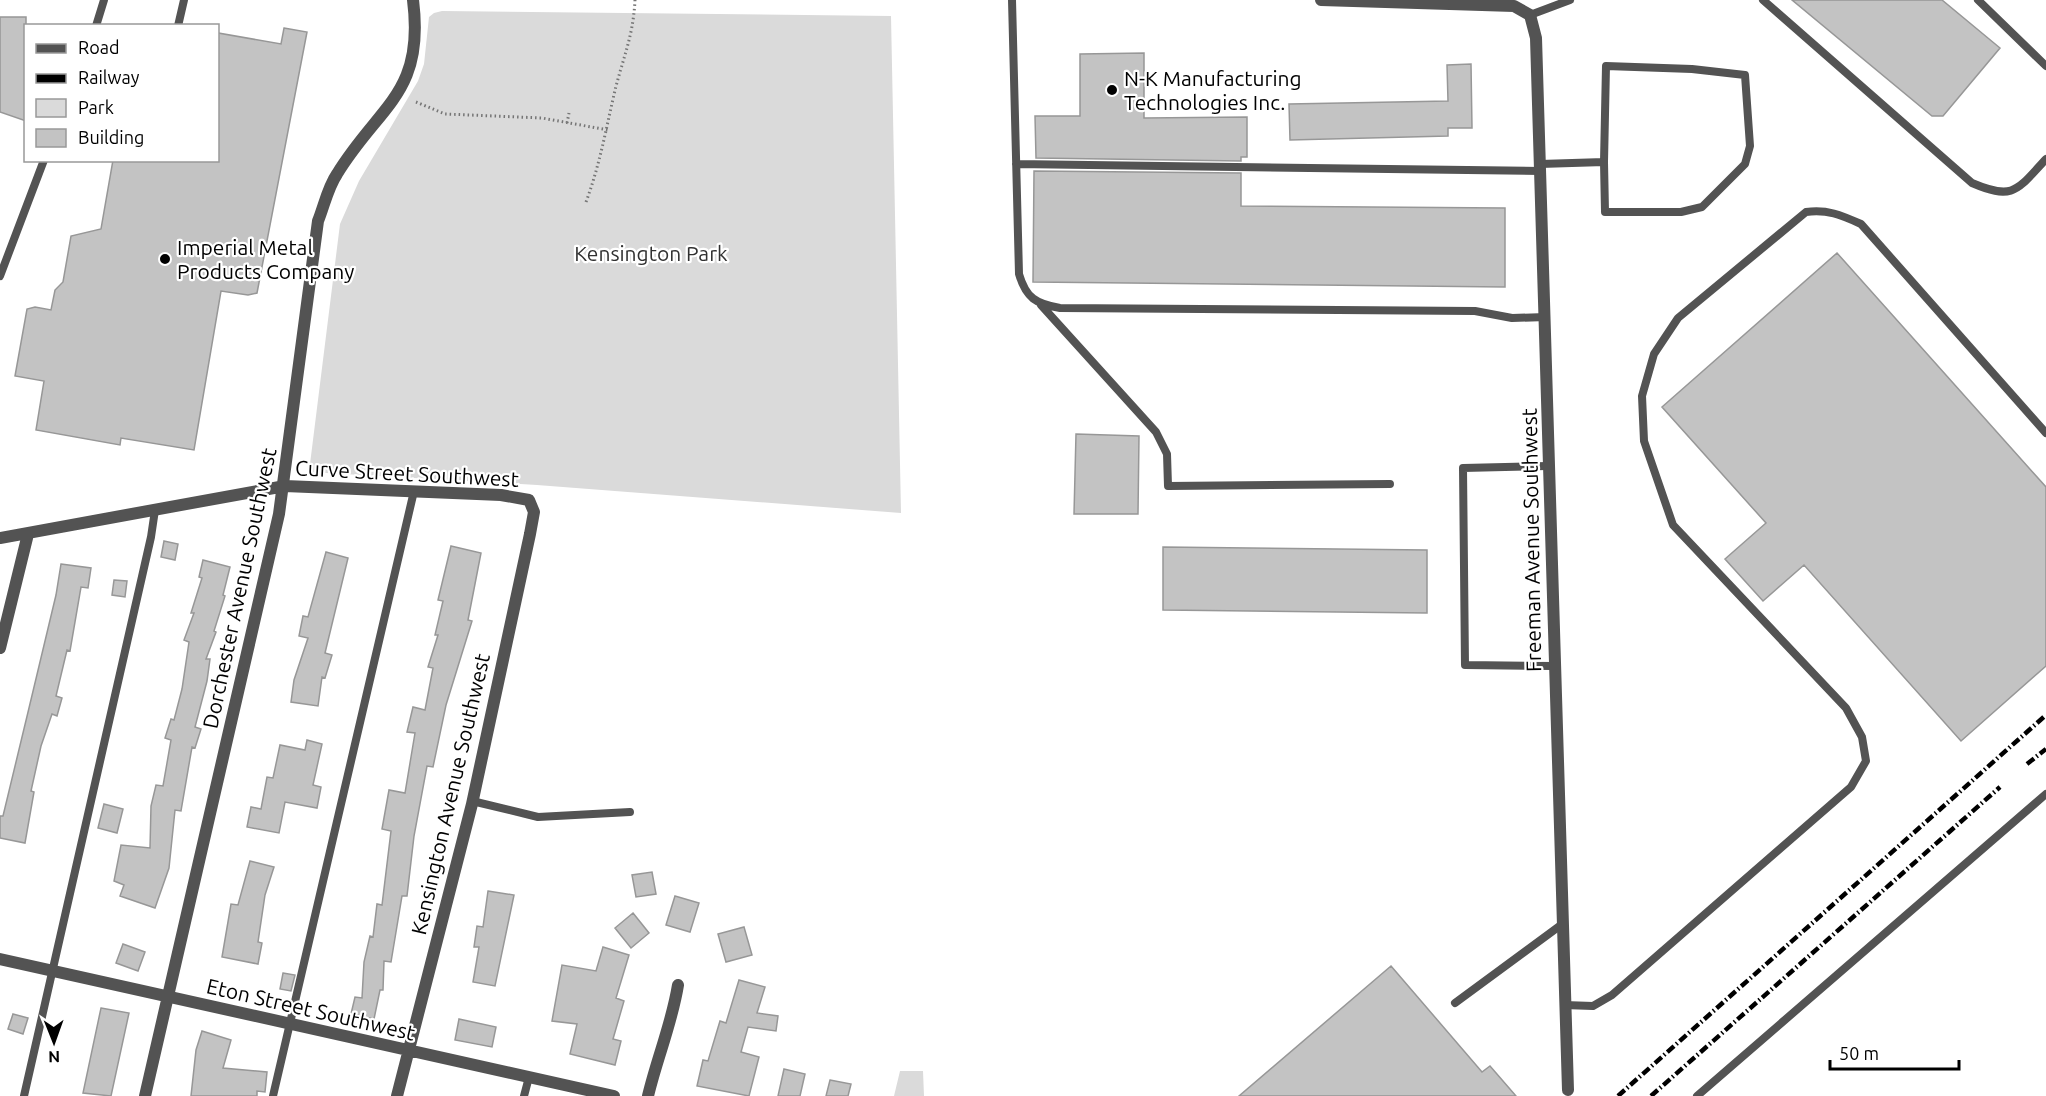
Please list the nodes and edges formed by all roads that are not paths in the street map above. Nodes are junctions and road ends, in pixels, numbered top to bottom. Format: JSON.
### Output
{"nodes":[{"id":1,"x":104,"y":0,"type":"edge"},
{"id":2,"x":184,"y":0,"type":"edge"},
{"id":3,"x":413,"y":0,"type":"edge"},
{"id":4,"x":1012,"y":0,"type":"edge"},
{"id":5,"x":1321,"y":0,"type":"edge"},
{"id":6,"x":1570,"y":0,"type":"edge"},
{"id":7,"x":1762,"y":0,"type":"edge"},
{"id":8,"x":1978,"y":0,"type":"edge"},
{"id":9,"x":1514,"y":3,"type":"edge"},
{"id":10,"x":1530,"y":15,"type":"junction"},
{"id":11,"x":97,"y":24,"type":"edge"},
{"id":12,"x":178,"y":24,"type":"edge"},
{"id":13,"x":2046,"y":66,"type":"edge"},
{"id":14,"x":2046,"y":159,"type":"edge"},
{"id":15,"x":43,"y":162,"type":"edge"},
{"id":16,"x":1604,"y":162,"type":"junction"},
{"id":17,"x":1016,"y":164,"type":"junction"},
{"id":18,"x":1540,"y":168,"type":"junction"},
{"id":19,"x":0,"y":276,"type":"edge"},
{"id":20,"x":1041,"y":305,"type":"junction"},
{"id":21,"x":1546,"y":317,"type":"junction"},
{"id":22,"x":2046,"y":433,"type":"edge"},
{"id":23,"x":1548,"y":466,"type":"junction"},
{"id":24,"x":1390,"y":484,"type":"dead end"},
{"id":25,"x":285,"y":486,"type":"junction"},
{"id":26,"x":414,"y":490,"type":"junction"},
{"id":27,"x":529,"y":500,"type":"joint"},
{"id":28,"x":155,"y":510,"type":"junction"},
{"id":29,"x":27,"y":534,"type":"junction"},
{"id":30,"x":0,"y":538,"type":"edge"},
{"id":31,"x":0,"y":648,"type":"edge"},
{"id":32,"x":1553,"y":666,"type":"junction"},
{"id":33,"x":2046,"y":794,"type":"edge"},
{"id":34,"x":472,"y":801,"type":"junction"},
{"id":35,"x":630,"y":812,"type":"dead end"},
{"id":36,"x":1561,"y":926,"type":"junction"},
{"id":37,"x":0,"y":958,"type":"edge"},
{"id":38,"x":54,"y":971,"type":"junction"},
{"id":39,"x":678,"y":984,"type":"dead end"},
{"id":40,"x":168,"y":997,"type":"junction"},
{"id":41,"x":1455,"y":1003,"type":"dead end"},
{"id":42,"x":1564,"y":1005,"type":"junction"},
{"id":43,"x":289,"y":1024,"type":"junction"},
{"id":44,"x":407,"y":1050,"type":"junction"},
{"id":45,"x":529,"y":1077,"type":"junction"},
{"id":46,"x":1568,"y":1090,"type":"dead end"},
{"id":47,"x":24,"y":1096,"type":"edge"},
{"id":48,"x":145,"y":1096,"type":"edge"},
{"id":49,"x":273,"y":1096,"type":"edge"},
{"id":50,"x":397,"y":1096,"type":"edge"},
{"id":51,"x":524,"y":1096,"type":"edge"},
{"id":52,"x":614,"y":1096,"type":"edge"},
{"id":53,"x":648,"y":1096,"type":"edge"},
{"id":54,"x":1697,"y":1096,"type":"edge"}],
"edges":[{"from":1,"to":11,"type":"lane"},
{"from":2,"to":12,"type":"lane"},
{"from":3,"to":25,"type":"street","name":"Dorchester Avenue Southwest"},
{"from":4,"to":17,"type":"lane"},
{"from":5,"to":9,"type":"street"},
{"from":6,"to":10,"type":"lane"},
{"from":7,"to":14,"type":"lane"},
{"from":8,"to":13,"type":"lane"},
{"from":9,"to":10,"type":"street"},
{"from":10,"to":18,"type":"street","name":"Freeman Avenue Southwest"},
{"from":15,"to":19,"type":"lane"},
{"from":16,"to":16,"type":"lane"},
{"from":16,"to":18,"type":"lane"},
{"from":17,"to":18,"type":"lane"},
{"from":17,"to":20,"type":"lane"},
{"from":18,"to":21,"type":"street","name":"Freeman Avenue Southwest"},
{"from":20,"to":21,"type":"lane"},
{"from":20,"to":24,"type":"lane"},
{"from":21,"to":23,"type":"street","name":"Freeman Avenue Southwest"},
{"from":22,"to":42,"type":"lane"},
{"from":23,"to":32,"type":"street","name":"Freeman Avenue Southwest"},
{"from":23,"to":32,"type":"lane"},
{"from":25,"to":26,"type":"street","name":"Curve Street Southwest"},
{"from":25,"to":28,"type":"street","name":"Curve Street Southwest"},
{"from":25,"to":40,"type":"street","name":"Dorchester Avenue Southwest"},
{"from":26,"to":27,"type":"street","name":"Curve Street Southwest"},
{"from":26,"to":43,"type":"lane"},
{"from":27,"to":34,"type":"street","name":"Kensington Avenue Southwest"},
{"from":28,"to":29,"type":"street","name":"Curve Street Southwest"},
{"from":28,"to":38,"type":"lane"},
{"from":29,"to":30,"type":"street","name":"Curve Street Southwest"},
{"from":29,"to":31,"type":"street"},
{"from":32,"to":36,"type":"street","name":"Freeman Avenue Southwest"},
{"from":33,"to":54,"type":"lane"},
{"from":34,"to":35,"type":"lane"},
{"from":34,"to":44,"type":"street","name":"Kensington Avenue Southwest"},
{"from":36,"to":41,"type":"lane"},
{"from":36,"to":42,"type":"street","name":"Freeman Avenue Southwest"},
{"from":37,"to":38,"type":"street","name":"Eton Street Southwest"},
{"from":38,"to":40,"type":"street","name":"Eton Street Southwest"},
{"from":38,"to":47,"type":"lane"},
{"from":39,"to":53,"type":"street"},
{"from":40,"to":43,"type":"street","name":"Eton Street Southwest"},
{"from":40,"to":48,"type":"street","name":"Dorchester Avenue Southwest"},
{"from":42,"to":46,"type":"street","name":"Freeman Avenue Southwest"},
{"from":43,"to":44,"type":"street","name":"Eton Street Southwest"},
{"from":43,"to":49,"type":"lane"},
{"from":44,"to":45,"type":"street","name":"Eton Street Southwest"},
{"from":44,"to":50,"type":"street","name":"Kensington Avenue Southwest"},
{"from":45,"to":51,"type":"lane"},
{"from":45,"to":52,"type":"street","name":"Eton Street Southwest"}]}
